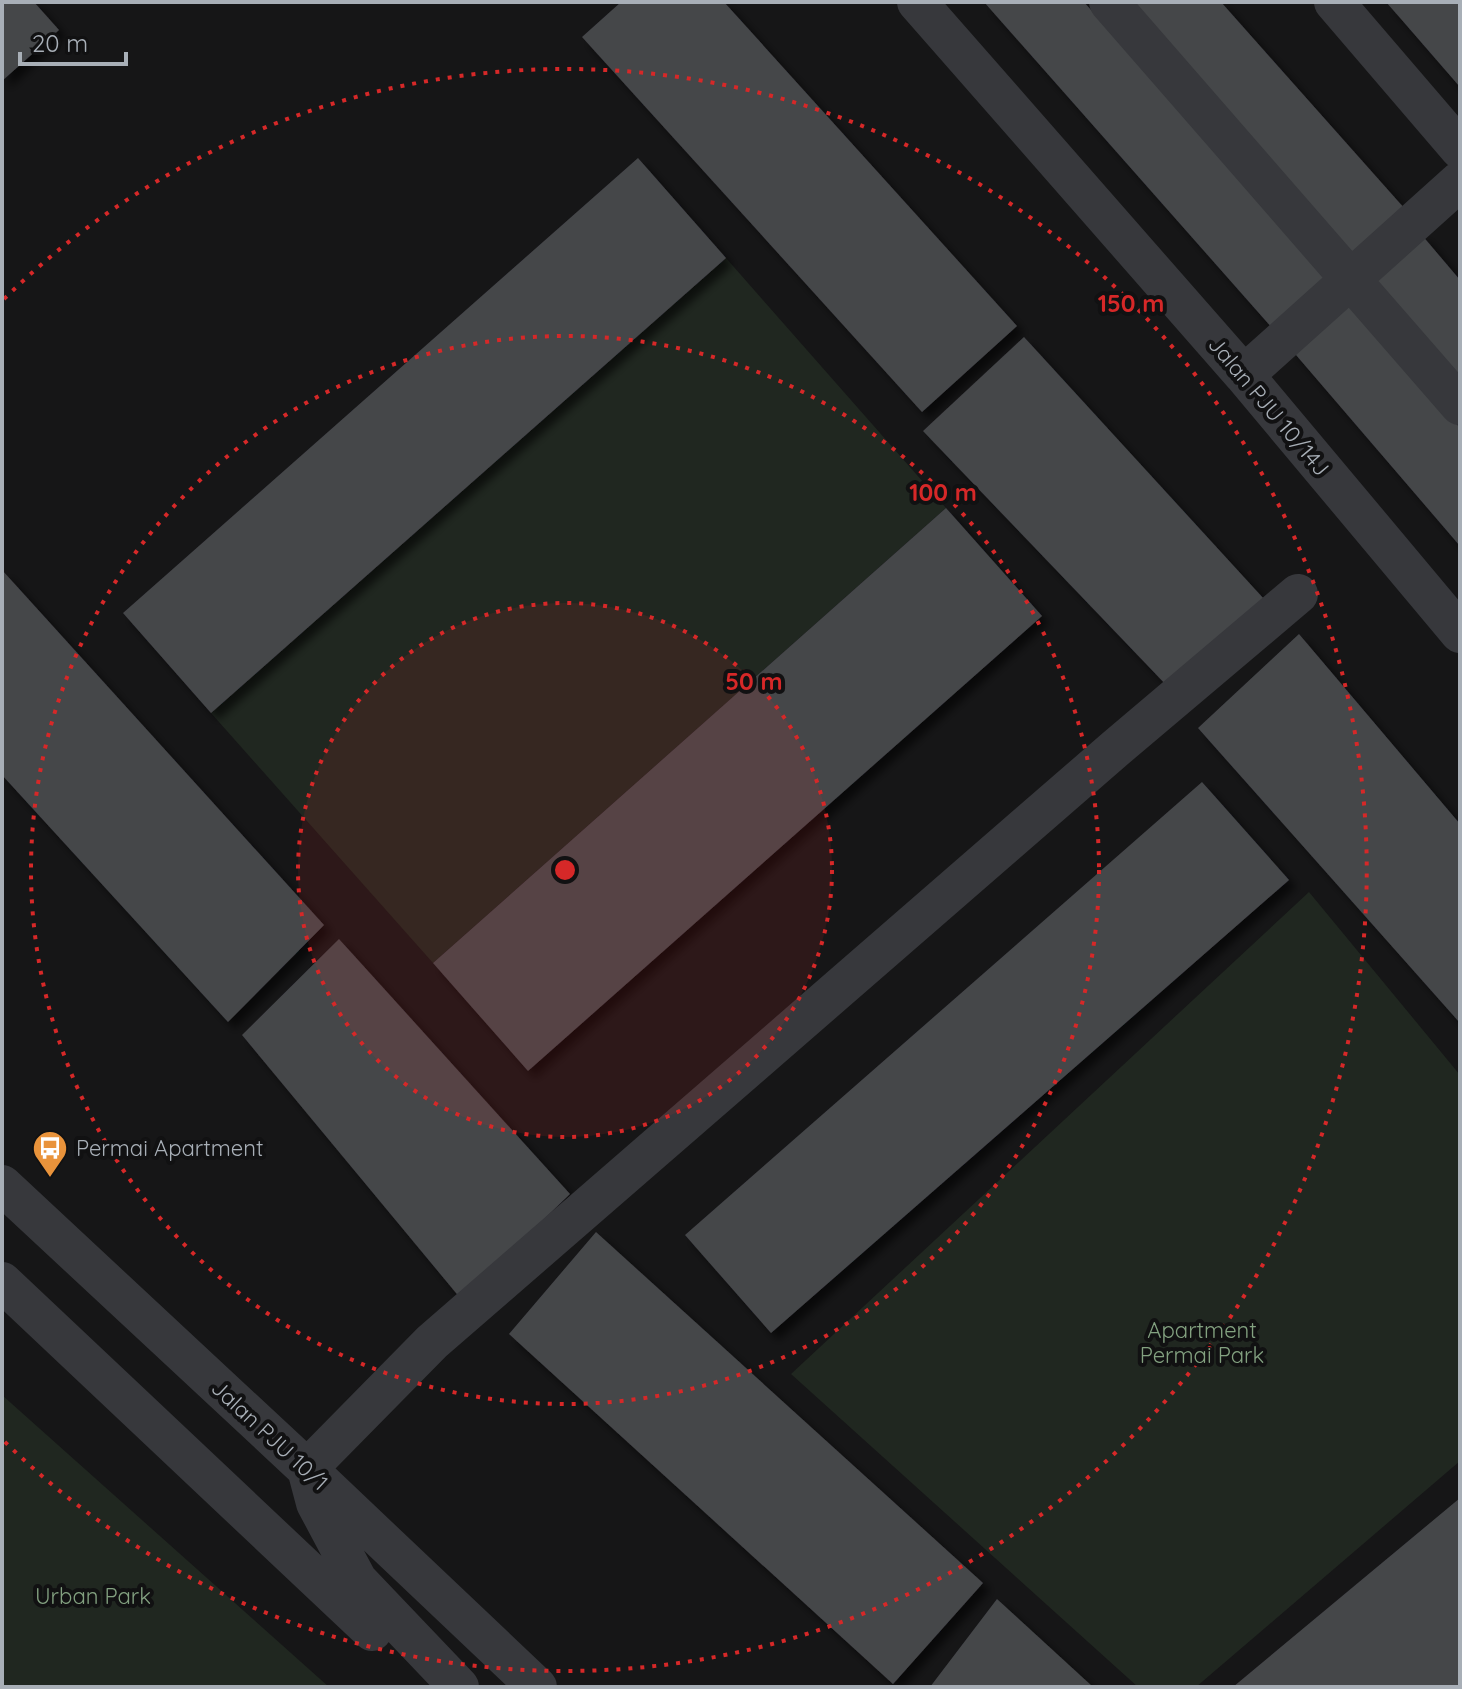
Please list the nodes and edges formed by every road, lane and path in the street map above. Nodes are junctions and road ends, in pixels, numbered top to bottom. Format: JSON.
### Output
{"nodes":[{"id":1,"x":917,"y":2,"type":"edge"},
{"id":2,"x":1109,"y":2,"type":"edge"},
{"id":3,"x":1334,"y":2,"type":"edge"},
{"id":4,"x":1460,"y":149,"type":"edge"},
{"id":5,"x":1460,"y":181,"type":"edge"},
{"id":6,"x":1350,"y":280,"type":"junction"},
{"id":7,"x":1244,"y":375,"type":"junction"},
{"id":8,"x":1460,"y":405,"type":"edge"},
{"id":9,"x":1298,"y":594,"type":"dead end"},
{"id":10,"x":1460,"y":633,"type":"edge"},
{"id":11,"x":2,"y":1185,"type":"edge"},
{"id":12,"x":2,"y":1282,"type":"edge"},
{"id":13,"x":307,"y":1469,"type":"junction"},
{"id":14,"x":434,"y":1687,"type":"edge"},
{"id":15,"x":459,"y":1687,"type":"edge"},
{"id":16,"x":537,"y":1687,"type":"edge"}],
"edges":[{"from":1,"to":7,"type":"street","name":"Jalan PJU 10/14J"},
{"from":2,"to":6,"type":"street"},
{"from":3,"to":4,"type":"street"},
{"from":5,"to":6,"type":"street"},
{"from":6,"to":7,"type":"street"},
{"from":6,"to":8,"type":"street"},
{"from":7,"to":10,"type":"street","name":"Jalan PJU 10/14J"},
{"from":9,"to":13,"type":"street"},
{"from":11,"to":13,"type":"street","name":"Jalan PJU 10/1"},
{"from":12,"to":14,"type":"street"},
{"from":13,"to":15,"type":"street"},
{"from":13,"to":16,"type":"street","name":"Jalan PJU 10/1"}]}
